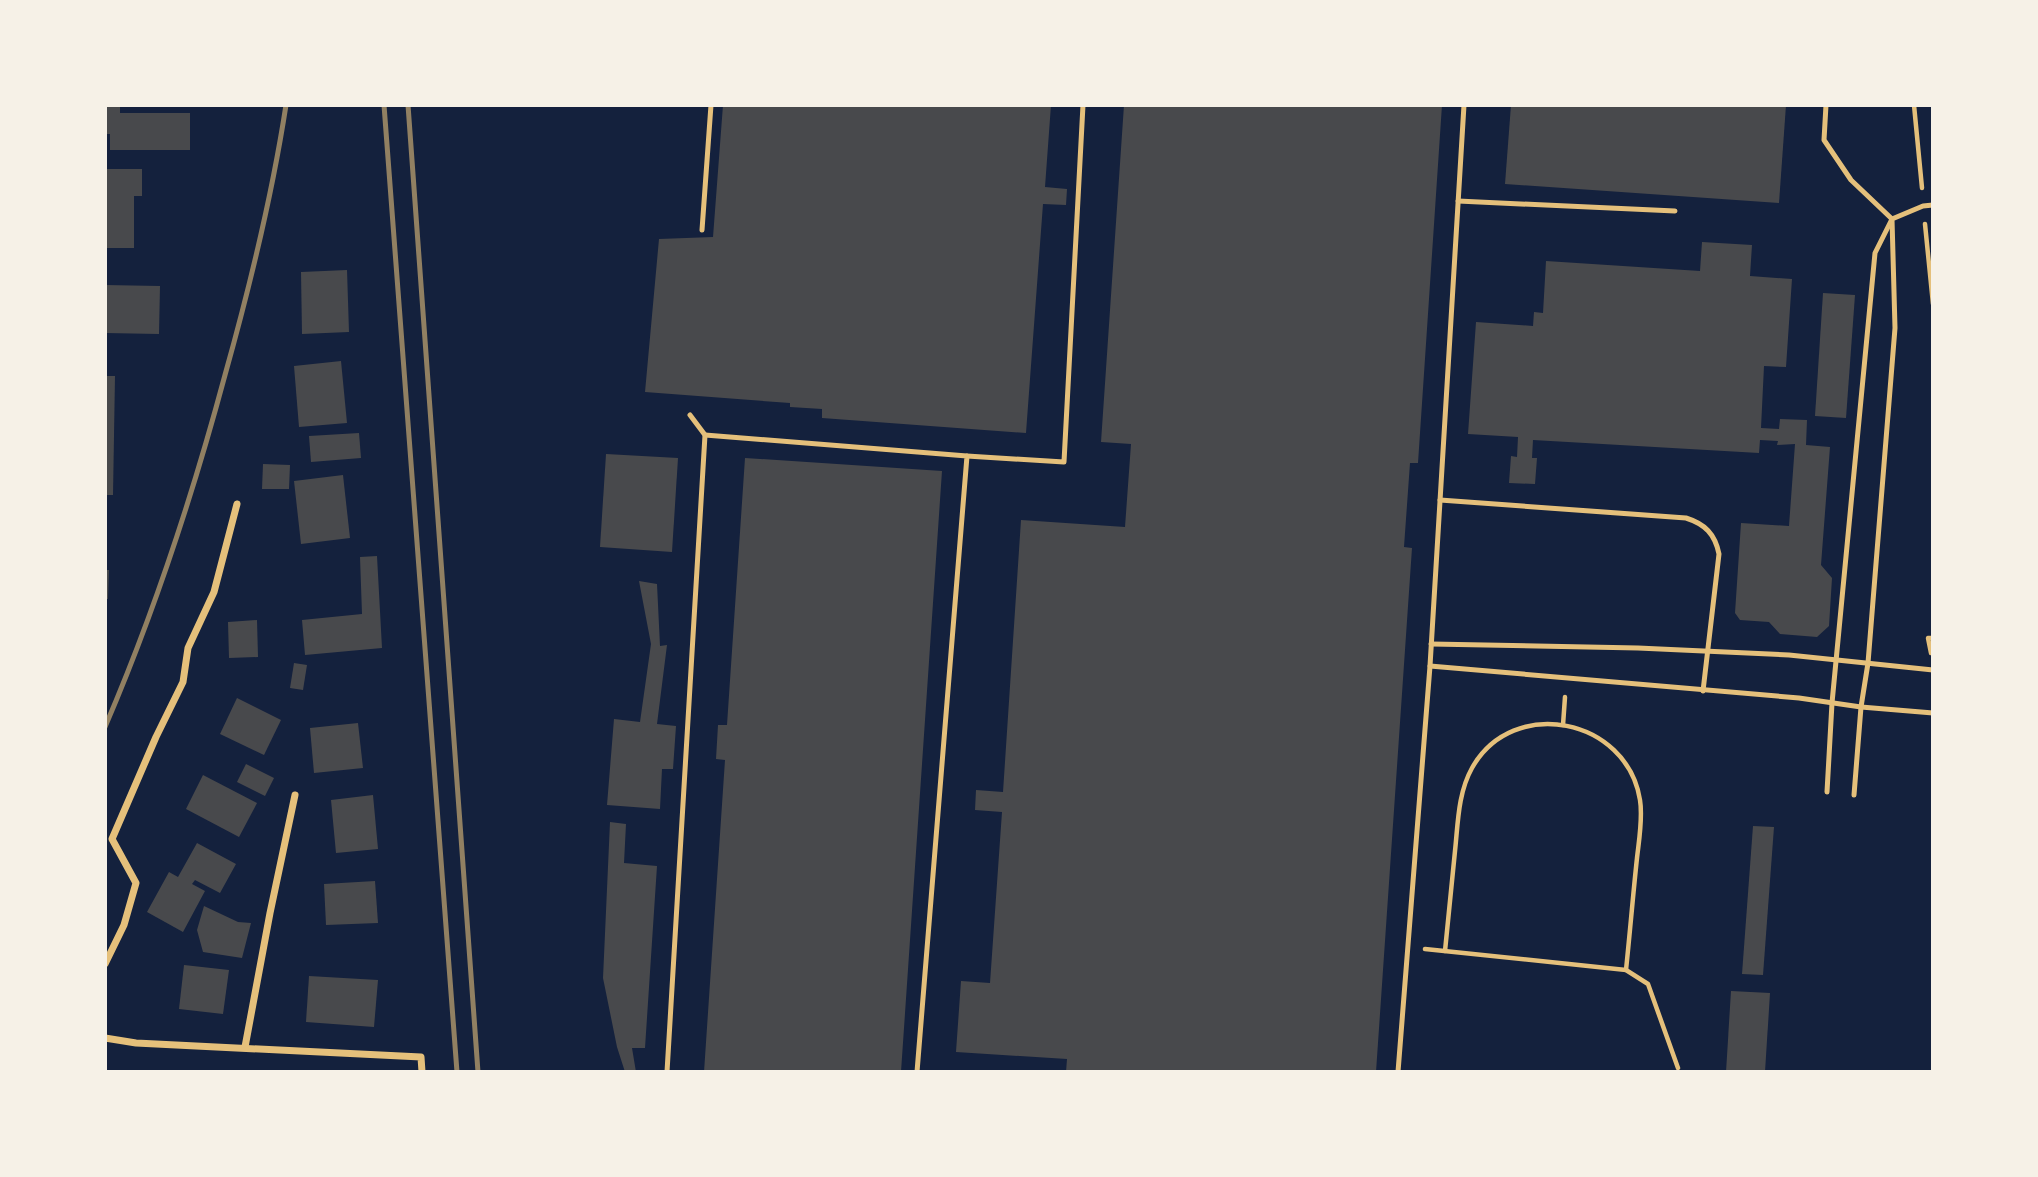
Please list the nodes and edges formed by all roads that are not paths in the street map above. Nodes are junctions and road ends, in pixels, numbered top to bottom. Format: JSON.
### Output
{"nodes":[{"id":1,"x":710,"y":105,"type":"edge"},
{"id":2,"x":1083,"y":105,"type":"edge"},
{"id":3,"x":1464,"y":105,"type":"edge"},
{"id":4,"x":1826,"y":105,"type":"edge"},
{"id":5,"x":1458,"y":201,"type":"junction"},
{"id":6,"x":1933,"y":205,"type":"edge"},
{"id":7,"x":1675,"y":211,"type":"dead end"},
{"id":8,"x":1892,"y":219,"type":"junction"},
{"id":9,"x":702,"y":230,"type":"dead end"},
{"id":10,"x":690,"y":415,"type":"dead end"},
{"id":11,"x":705,"y":435,"type":"junction"},
{"id":12,"x":967,"y":456,"type":"junction"},
{"id":13,"x":1440,"y":500,"type":"junction"},
{"id":14,"x":237,"y":504,"type":"dead end"},
{"id":15,"x":1431,"y":644,"type":"junction"},
{"id":16,"x":1708,"y":652,"type":"junction"},
{"id":17,"x":1838,"y":659,"type":"junction"},
{"id":18,"x":1868,"y":663,"type":"junction"},
{"id":19,"x":1430,"y":666,"type":"junction"},
{"id":20,"x":1933,"y":670,"type":"edge"},
{"id":21,"x":1703,"y":691,"type":"junction"},
{"id":22,"x":1832,"y":703,"type":"junction"},
{"id":23,"x":1861,"y":707,"type":"junction"},
{"id":24,"x":1933,"y":713,"type":"edge"},
{"id":25,"x":1827,"y":792,"type":"dead end"},
{"id":26,"x":295,"y":795,"type":"dead end"},
{"id":27,"x":1854,"y":795,"type":"dead end"},
{"id":28,"x":105,"y":964,"type":"edge"},
{"id":29,"x":105,"y":1038,"type":"edge"},
{"id":30,"x":245,"y":1046,"type":"junction"},
{"id":31,"x":422,"y":1072,"type":"edge"},
{"id":32,"x":667,"y":1072,"type":"edge"},
{"id":33,"x":917,"y":1072,"type":"edge"},
{"id":34,"x":1398,"y":1072,"type":"edge"}],
"edges":[{"from":1,"to":9,"type":"lane"},
{"from":2,"to":12,"type":"lane"},
{"from":3,"to":5,"type":"lane"},
{"from":4,"to":8,"type":"lane"},
{"from":5,"to":7,"type":"lane"},
{"from":5,"to":13,"type":"lane"},
{"from":6,"to":8,"type":"lane"},
{"from":8,"to":17,"type":"lane"},
{"from":8,"to":18,"type":"lane"},
{"from":10,"to":11,"type":"lane"},
{"from":11,"to":12,"type":"lane"},
{"from":11,"to":32,"type":"lane"},
{"from":12,"to":33,"type":"lane"},
{"from":13,"to":15,"type":"lane"},
{"from":13,"to":16,"type":"lane"},
{"from":14,"to":28,"type":"street"},
{"from":15,"to":16,"type":"lane"},
{"from":15,"to":19,"type":"lane"},
{"from":16,"to":17,"type":"lane"},
{"from":16,"to":21,"type":"lane"},
{"from":17,"to":18,"type":"lane"},
{"from":17,"to":22,"type":"lane"},
{"from":18,"to":20,"type":"lane"},
{"from":18,"to":23,"type":"lane"},
{"from":19,"to":21,"type":"lane"},
{"from":19,"to":34,"type":"lane"},
{"from":21,"to":22,"type":"lane"},
{"from":22,"to":23,"type":"lane"},
{"from":22,"to":25,"type":"lane"},
{"from":23,"to":24,"type":"lane"},
{"from":23,"to":27,"type":"lane"},
{"from":26,"to":30,"type":"street"},
{"from":29,"to":30,"type":"street"},
{"from":30,"to":31,"type":"street"}]}
